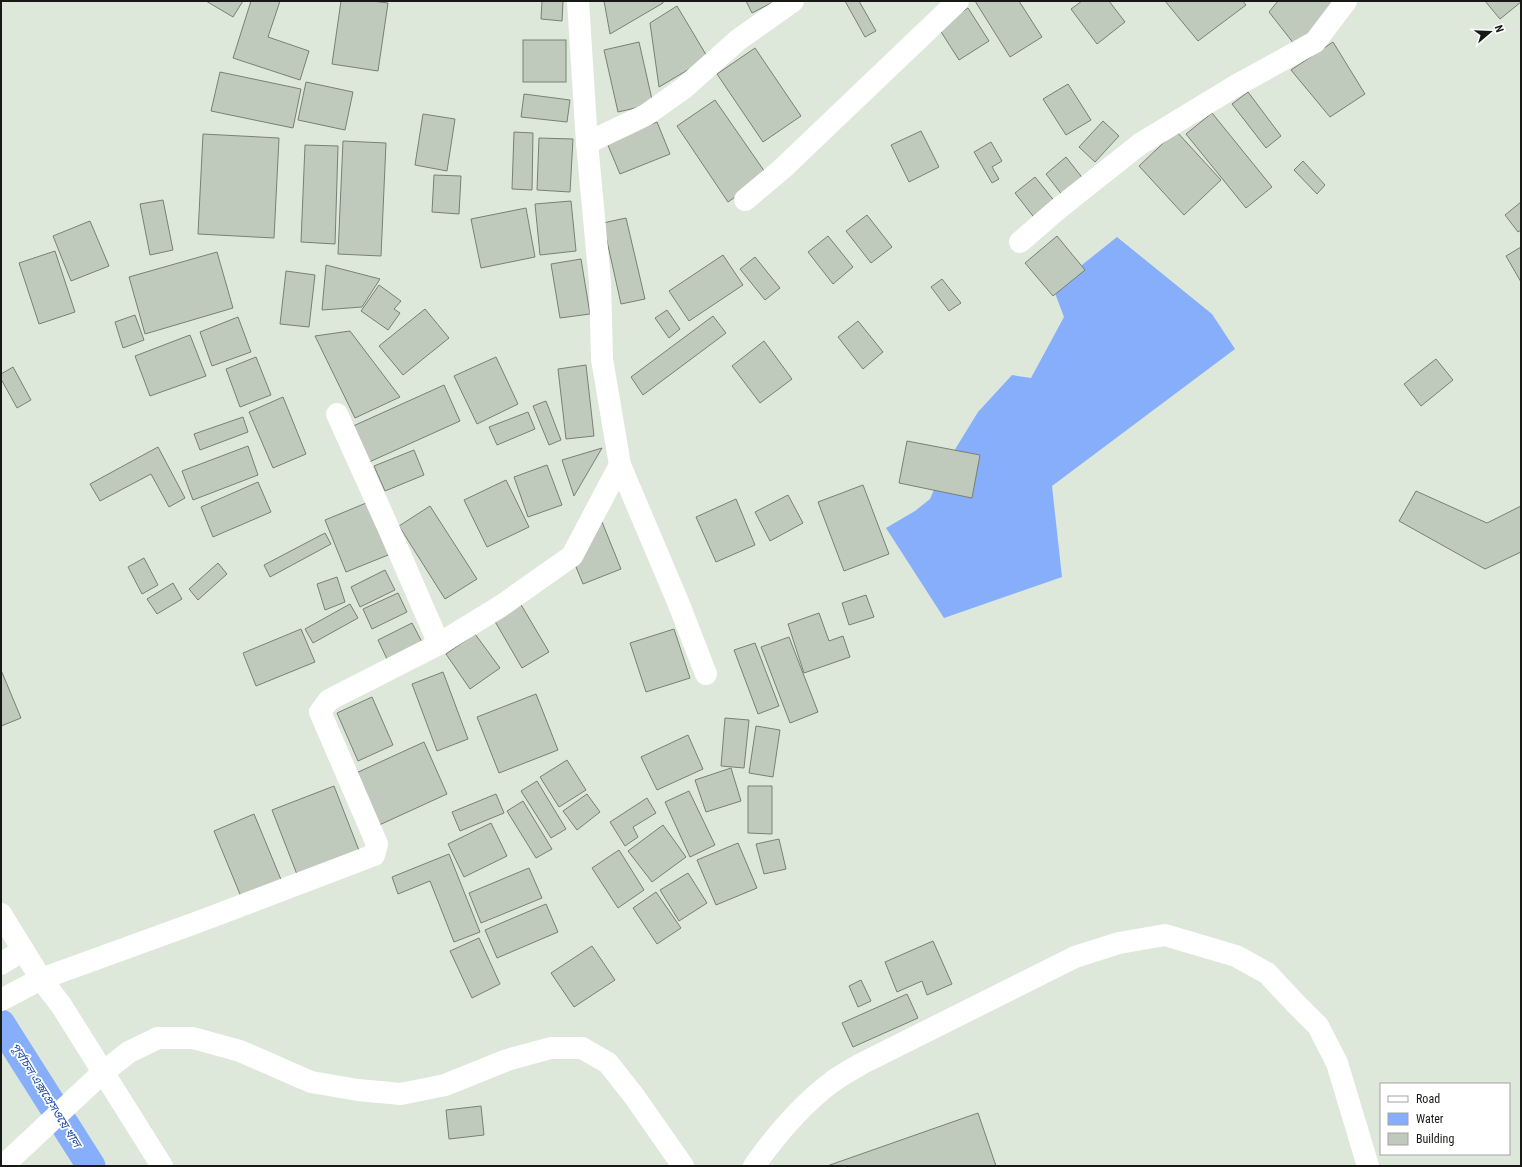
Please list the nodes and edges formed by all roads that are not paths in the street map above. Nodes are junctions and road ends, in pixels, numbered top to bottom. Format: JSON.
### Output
{"nodes":[{"id":1,"x":578,"y":1,"type":"edge"},
{"id":2,"x":793,"y":1,"type":"edge"},
{"id":3,"x":958,"y":1,"type":"edge"},
{"id":4,"x":1346,"y":1,"type":"edge"},
{"id":5,"x":587,"y":143,"type":"junction"},
{"id":6,"x":745,"y":200,"type":"dead end"},
{"id":7,"x":1020,"y":242,"type":"dead end"},
{"id":8,"x":337,"y":414,"type":"dead end"},
{"id":9,"x":620,"y":465,"type":"junction"},
{"id":10,"x":439,"y":644,"type":"junction"},
{"id":11,"x":706,"y":674,"type":"dead end"},
{"id":12,"x":1,"y":914,"type":"edge"},
{"id":13,"x":23,"y":950,"type":"junction"},
{"id":14,"x":1,"y":964,"type":"edge"},
{"id":15,"x":41,"y":979,"type":"junction"},
{"id":16,"x":1,"y":1000,"type":"edge"},
{"id":17,"x":8,"y":1162,"type":"edge"},
{"id":18,"x":162,"y":1166,"type":"edge"},
{"id":19,"x":683,"y":1166,"type":"edge"},
{"id":20,"x":754,"y":1166,"type":"edge"},
{"id":21,"x":1368,"y":1166,"type":"edge"}],
"edges":[{"from":1,"to":5,"type":"street"},
{"from":2,"to":5,"type":"street"},
{"from":3,"to":6,"type":"street"},
{"from":4,"to":7,"type":"street"},
{"from":5,"to":9,"type":"street"},
{"from":8,"to":10,"type":"street"},
{"from":9,"to":10,"type":"street"},
{"from":9,"to":11,"type":"street"},
{"from":10,"to":15,"type":"street"},
{"from":12,"to":13,"type":"street"},
{"from":13,"to":14,"type":"street"},
{"from":13,"to":15,"type":"street"},
{"from":15,"to":16,"type":"street"},
{"from":15,"to":18,"type":"street"},
{"from":17,"to":19,"type":"street"},
{"from":20,"to":21,"type":"street"}]}
